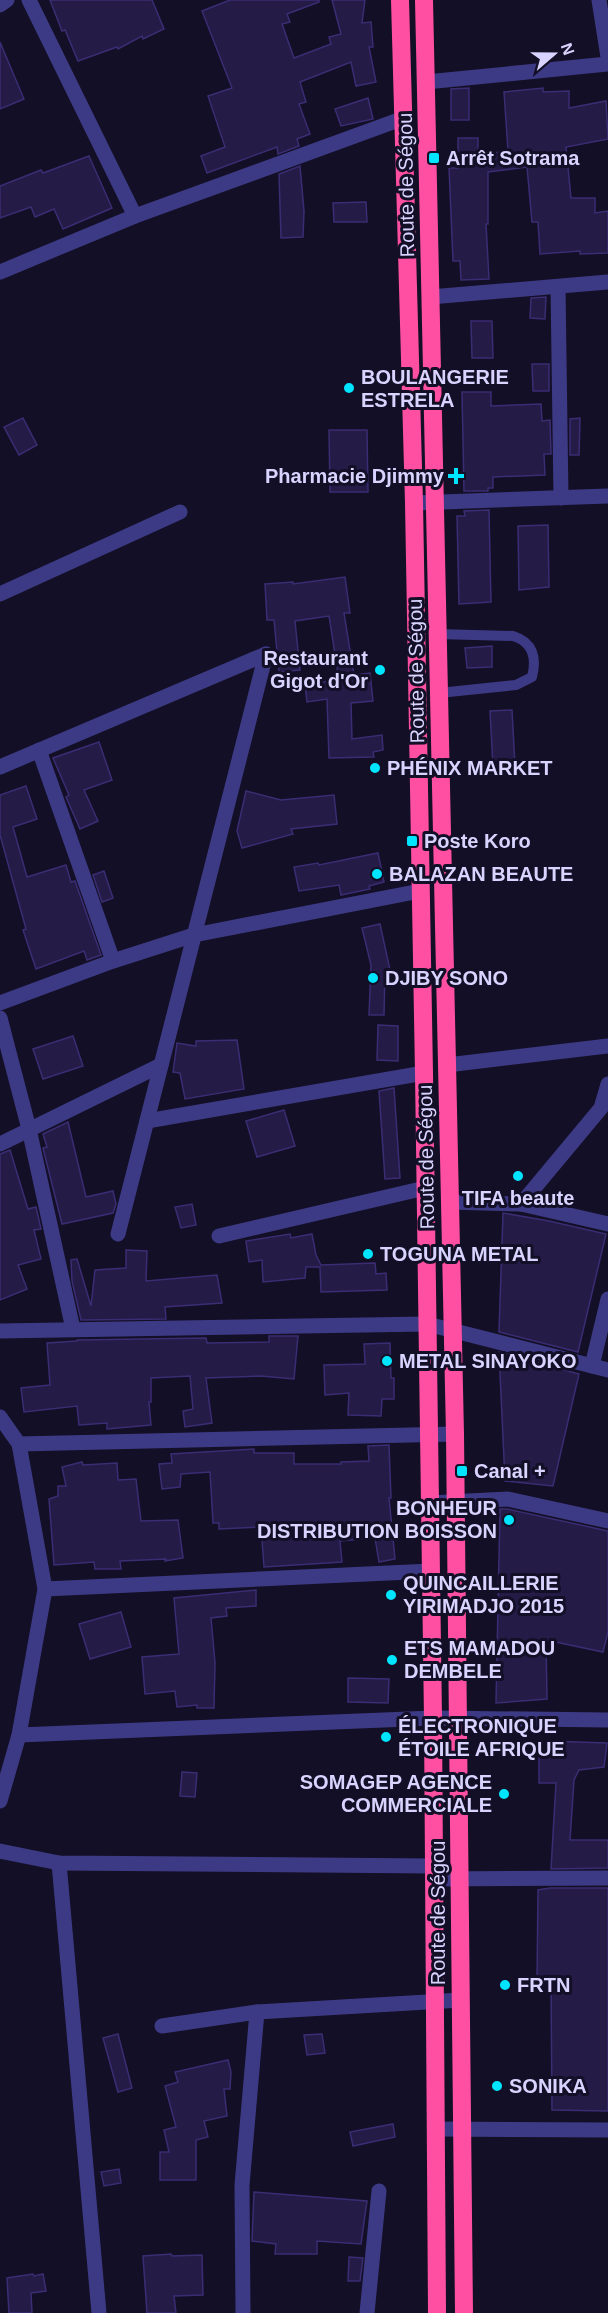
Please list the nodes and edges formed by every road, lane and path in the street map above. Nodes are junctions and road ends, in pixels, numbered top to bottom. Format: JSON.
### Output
{"nodes":[{"id":1,"x":7,"y":0,"type":"edge"},
{"id":2,"x":28,"y":0,"type":"edge"},
{"id":3,"x":400,"y":0,"type":"edge"},
{"id":4,"x":424,"y":0,"type":"edge"},
{"id":5,"x":599,"y":0,"type":"edge"},
{"id":6,"x":0,"y":5,"type":"edge"},
{"id":7,"x":608,"y":57,"type":"edge"},
{"id":8,"x":608,"y":64,"type":"edge"},
{"id":9,"x":426,"y":82,"type":"junction"},
{"id":10,"x":404,"y":118,"type":"junction"},
{"id":11,"x":135,"y":216,"type":"junction"},
{"id":12,"x":0,"y":272,"type":"edge"},
{"id":13,"x":608,"y":282,"type":"edge"},
{"id":14,"x":558,"y":287,"type":"junction"},
{"id":15,"x":430,"y":297,"type":"junction"},
{"id":16,"x":608,"y":496,"type":"edge"},
{"id":17,"x":561,"y":498,"type":"junction"},
{"id":18,"x":435,"y":502,"type":"junction"},
{"id":19,"x":414,"y":503,"type":"junction"},
{"id":20,"x":180,"y":512,"type":"dead end"},
{"id":21,"x":0,"y":594,"type":"edge"},
{"id":22,"x":438,"y":634,"type":"junction"},
{"id":23,"x":439,"y":693,"type":"junction"},
{"id":24,"x":39,"y":750,"type":"junction"},
{"id":25,"x":0,"y":767,"type":"edge"},
{"id":26,"x":420,"y":891,"type":"junction"},
{"id":27,"x":194,"y":935,"type":"junction"},
{"id":28,"x":113,"y":961,"type":"junction"},
{"id":29,"x":0,"y":1003,"type":"edge"},
{"id":30,"x":0,"y":1018,"type":"edge"},
{"id":31,"x":608,"y":1046,"type":"edge"},
{"id":32,"x":161,"y":1065,"type":"junction"},
{"id":33,"x":447,"y":1065,"type":"junction"},
{"id":34,"x":424,"y":1073,"type":"junction"},
{"id":35,"x":608,"y":1084,"type":"edge"},
{"id":36,"x":604,"y":1109,"type":"edge"},
{"id":37,"x":147,"y":1120,"type":"junction"},
{"id":38,"x":29,"y":1129,"type":"junction"},
{"id":39,"x":0,"y":1144,"type":"edge"},
{"id":40,"x":425,"y":1188,"type":"junction"},
{"id":41,"x":450,"y":1202,"type":"junction"},
{"id":42,"x":521,"y":1204,"type":"junction"},
{"id":43,"x":608,"y":1224,"type":"edge"},
{"id":44,"x":118,"y":1234,"type":"dead end"},
{"id":45,"x":219,"y":1236,"type":"dead end"},
{"id":46,"x":608,"y":1299,"type":"edge"},
{"id":47,"x":428,"y":1324,"type":"junction"},
{"id":48,"x":73,"y":1329,"type":"junction"},
{"id":49,"x":0,"y":1330,"type":"edge"},
{"id":50,"x":452,"y":1330,"type":"junction"},
{"id":51,"x":592,"y":1366,"type":"junction"},
{"id":52,"x":608,"y":1370,"type":"edge"},
{"id":53,"x":0,"y":1417,"type":"edge"},
{"id":54,"x":455,"y":1434,"type":"junction"},
{"id":55,"x":429,"y":1435,"type":"junction"},
{"id":56,"x":19,"y":1444,"type":"junction"},
{"id":57,"x":456,"y":1502,"type":"junction"},
{"id":58,"x":430,"y":1503,"type":"junction"},
{"id":59,"x":608,"y":1521,"type":"edge"},
{"id":60,"x":430,"y":1571,"type":"junction"},
{"id":61,"x":45,"y":1588,"type":"junction"},
{"id":62,"x":433,"y":1718,"type":"junction"},
{"id":63,"x":459,"y":1718,"type":"junction"},
{"id":64,"x":608,"y":1720,"type":"edge"},
{"id":65,"x":19,"y":1735,"type":"junction"},
{"id":66,"x":0,"y":1801,"type":"edge"},
{"id":67,"x":0,"y":1851,"type":"edge"},
{"id":68,"x":59,"y":1863,"type":"junction"},
{"id":69,"x":433,"y":1872,"type":"junction"},
{"id":70,"x":608,"y":1878,"type":"edge"},
{"id":71,"x":460,"y":1879,"type":"junction"},
{"id":72,"x":433,"y":2000,"type":"junction"},
{"id":73,"x":461,"y":2000,"type":"junction"},
{"id":74,"x":256,"y":2012,"type":"junction"},
{"id":75,"x":162,"y":2026,"type":"dead end"},
{"id":76,"x":435,"y":2129,"type":"junction"},
{"id":77,"x":462,"y":2130,"type":"junction"},
{"id":78,"x":608,"y":2130,"type":"edge"},
{"id":79,"x":379,"y":2191,"type":"dead end"},
{"id":80,"x":99,"y":2313,"type":"edge"},
{"id":81,"x":243,"y":2313,"type":"edge"},
{"id":82,"x":367,"y":2313,"type":"edge"},
{"id":83,"x":437,"y":2313,"type":"edge"},
{"id":84,"x":464,"y":2313,"type":"edge"}],
"edges":[{"from":1,"to":6,"type":"street"},
{"from":2,"to":11,"type":"street"},
{"from":3,"to":10,"type":"highway","name":"Route de Ségou"},
{"from":4,"to":9,"type":"highway","name":"Route de Ségou"},
{"from":5,"to":7,"type":"street"},
{"from":8,"to":9,"type":"street"},
{"from":9,"to":15,"type":"highway","name":"Route de Ségou"},
{"from":10,"to":11,"type":"street"},
{"from":10,"to":19,"type":"highway","name":"Route de Ségou"},
{"from":11,"to":12,"type":"street"},
{"from":13,"to":14,"type":"street"},
{"from":14,"to":15,"type":"street"},
{"from":14,"to":17,"type":"street"},
{"from":15,"to":18,"type":"highway","name":"Route de Ségou"},
{"from":16,"to":17,"type":"street"},
{"from":17,"to":18,"type":"street"},
{"from":18,"to":19,"type":"street"},
{"from":18,"to":22,"type":"highway","name":"Route de Ségou"},
{"from":19,"to":26,"type":"highway","name":"Route de Ségou"},
{"from":20,"to":21,"type":"street"},
{"from":22,"to":23,"type":"highway","name":"Route de Ségou"},
{"from":22,"to":23,"type":"lane"},
{"from":23,"to":33,"type":"highway","name":"Route de Ségou"},
{"from":24,"to":25,"type":"street"},
{"from":24,"to":27,"type":"street"},
{"from":24,"to":28,"type":"street"},
{"from":26,"to":27,"type":"street"},
{"from":26,"to":34,"type":"highway","name":"Route de Ségou"},
{"from":27,"to":28,"type":"street"},
{"from":27,"to":32,"type":"street"},
{"from":28,"to":29,"type":"street"},
{"from":30,"to":38,"type":"street"},
{"from":31,"to":33,"type":"street"},
{"from":32,"to":37,"type":"street"},
{"from":32,"to":38,"type":"street"},
{"from":33,"to":41,"type":"highway","name":"Route de Ségou"},
{"from":34,"to":37,"type":"street"},
{"from":34,"to":40,"type":"highway","name":"Route de Ségou"},
{"from":35,"to":36,"type":"street"},
{"from":36,"to":42,"type":"street"},
{"from":37,"to":44,"type":"street"},
{"from":38,"to":39,"type":"street"},
{"from":38,"to":48,"type":"street"},
{"from":40,"to":45,"type":"street"},
{"from":40,"to":47,"type":"highway","name":"Route de Ségou"},
{"from":41,"to":42,"type":"street"},
{"from":41,"to":50,"type":"highway","name":"Route de Ségou"},
{"from":42,"to":43,"type":"street"},
{"from":46,"to":51,"type":"street"},
{"from":47,"to":48,"type":"street"},
{"from":47,"to":50,"type":"street"},
{"from":47,"to":55,"type":"highway","name":"Route de Ségou"},
{"from":48,"to":49,"type":"street"},
{"from":50,"to":51,"type":"street"},
{"from":50,"to":54,"type":"highway","name":"Route de Ségou"},
{"from":51,"to":52,"type":"street"},
{"from":53,"to":56,"type":"street"},
{"from":54,"to":55,"type":"street"},
{"from":54,"to":57,"type":"highway","name":"Route de Ségou"},
{"from":55,"to":56,"type":"street"},
{"from":55,"to":58,"type":"highway","name":"Route de Ségou"},
{"from":56,"to":61,"type":"street"},
{"from":57,"to":58,"type":"street"},
{"from":57,"to":59,"type":"street"},
{"from":57,"to":63,"type":"highway","name":"Route de Ségou"},
{"from":58,"to":60,"type":"highway","name":"Route de Ségou"},
{"from":60,"to":61,"type":"street"},
{"from":60,"to":62,"type":"highway","name":"Route de Ségou"},
{"from":61,"to":65,"type":"street"},
{"from":62,"to":63,"type":"street"},
{"from":62,"to":65,"type":"street"},
{"from":62,"to":69,"type":"highway","name":"Route de Ségou"},
{"from":63,"to":64,"type":"street"},
{"from":63,"to":71,"type":"highway","name":"Route de Ségou"},
{"from":65,"to":66,"type":"street"},
{"from":67,"to":68,"type":"street"},
{"from":68,"to":69,"type":"street"},
{"from":68,"to":80,"type":"street"},
{"from":69,"to":71,"type":"street"},
{"from":69,"to":72,"type":"highway","name":"Route de Ségou"},
{"from":70,"to":71,"type":"street"},
{"from":71,"to":73,"type":"highway","name":"Route de Ségou"},
{"from":72,"to":73,"type":"street"},
{"from":72,"to":74,"type":"street"},
{"from":72,"to":76,"type":"highway","name":"Route de Ségou"},
{"from":73,"to":77,"type":"highway","name":"Route de Ségou"},
{"from":74,"to":75,"type":"street"},
{"from":74,"to":81,"type":"street"},
{"from":76,"to":77,"type":"street"},
{"from":76,"to":83,"type":"highway","name":"Route de Ségou"},
{"from":77,"to":78,"type":"street"},
{"from":77,"to":84,"type":"highway","name":"Route de Ségou"},
{"from":79,"to":82,"type":"street"}]}
